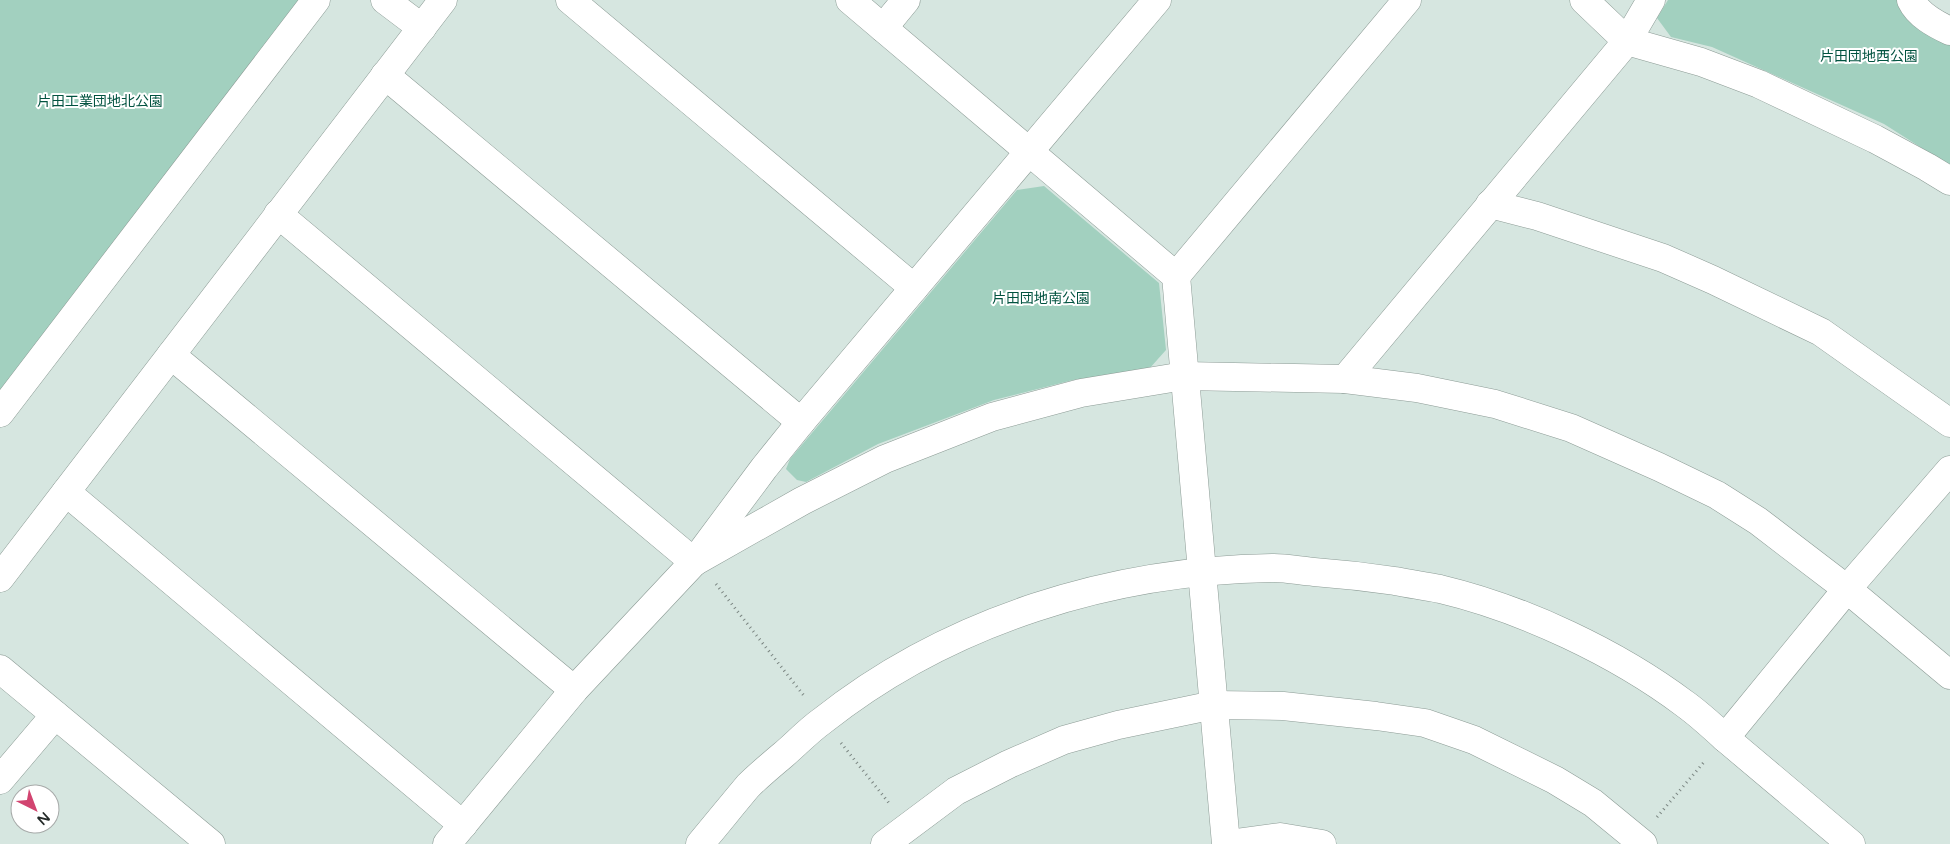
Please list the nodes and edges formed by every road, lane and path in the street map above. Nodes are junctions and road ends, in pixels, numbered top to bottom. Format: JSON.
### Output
{"nodes":[{"id":1,"x":316,"y":0,"type":"edge"},
{"id":2,"x":385,"y":0,"type":"edge"},
{"id":3,"x":443,"y":0,"type":"edge"},
{"id":4,"x":570,"y":0,"type":"edge"},
{"id":5,"x":850,"y":0,"type":"edge"},
{"id":6,"x":906,"y":0,"type":"edge"},
{"id":7,"x":1157,"y":0,"type":"edge"},
{"id":8,"x":1406,"y":0,"type":"edge"},
{"id":9,"x":1584,"y":0,"type":"edge"},
{"id":10,"x":1651,"y":0,"type":"edge"},
{"id":11,"x":1911,"y":0,"type":"edge"},
{"id":12,"x":422,"y":28,"type":"junction"},
{"id":13,"x":883,"y":28,"type":"junction"},
{"id":14,"x":1950,"y":31,"type":"edge"},
{"id":15,"x":1627,"y":41,"type":"junction"},
{"id":16,"x":384,"y":75,"type":"junction"},
{"id":17,"x":1029,"y":152,"type":"junction"},
{"id":18,"x":1950,"y":181,"type":"edge"},
{"id":19,"x":1490,"y":204,"type":"junction"},
{"id":20,"x":278,"y":214,"type":"junction"},
{"id":21,"x":1176,"y":276,"type":"junction"},
{"id":22,"x":914,"y":288,"type":"junction"},
{"id":23,"x":171,"y":355,"type":"junction"},
{"id":24,"x":1184,"y":376,"type":"junction"},
{"id":25,"x":1345,"y":379,"type":"junction"},
{"id":26,"x":0,"y":413,"type":"edge"},
{"id":27,"x":801,"y":422,"type":"junction"},
{"id":28,"x":1950,"y":424,"type":"edge"},
{"id":29,"x":1950,"y":470,"type":"edge"},
{"id":30,"x":66,"y":492,"type":"junction"},
{"id":31,"x":694,"y":562,"type":"junction"},
{"id":32,"x":1202,"y":572,"type":"junction"},
{"id":33,"x":0,"y":578,"type":"edge"},
{"id":34,"x":1847,"y":589,"type":"junction"},
{"id":35,"x":0,"y":669,"type":"edge"},
{"id":36,"x":1950,"y":674,"type":"edge"},
{"id":37,"x":574,"y":690,"type":"junction"},
{"id":38,"x":1214,"y":705,"type":"junction"},
{"id":39,"x":55,"y":715,"type":"junction"},
{"id":40,"x":823,"y":720,"type":"junction"},
{"id":41,"x":1725,"y":738,"type":"junction"},
{"id":42,"x":0,"y":780,"type":"edge"},
{"id":43,"x":907,"y":826,"type":"junction"},
{"id":44,"x":455,"y":834,"type":"edge"},
{"id":45,"x":204,"y":842,"type":"edge"},
{"id":46,"x":1641,"y":842,"type":"edge"},
{"id":47,"x":700,"y":844,"type":"edge"},
{"id":48,"x":885,"y":844,"type":"edge"},
{"id":49,"x":1227,"y":844,"type":"edge"},
{"id":50,"x":1322,"y":844,"type":"edge"},
{"id":51,"x":1852,"y":844,"type":"edge"}],
"edges":[{"from":1,"to":26,"type":"street"},
{"from":2,"to":12,"type":"street"},
{"from":3,"to":12,"type":"street"},
{"from":4,"to":22,"type":"street"},
{"from":5,"to":13,"type":"street"},
{"from":6,"to":13,"type":"street"},
{"from":7,"to":17,"type":"street"},
{"from":8,"to":21,"type":"street"},
{"from":9,"to":15,"type":"street"},
{"from":10,"to":15,"type":"street"},
{"from":11,"to":14,"type":"street"},
{"from":12,"to":16,"type":"street"},
{"from":13,"to":17,"type":"street"},
{"from":15,"to":18,"type":"street"},
{"from":15,"to":19,"type":"street"},
{"from":16,"to":20,"type":"street"},
{"from":16,"to":27,"type":"street"},
{"from":17,"to":21,"type":"street"},
{"from":17,"to":22,"type":"street"},
{"from":19,"to":25,"type":"street"},
{"from":19,"to":28,"type":"street"},
{"from":20,"to":23,"type":"street"},
{"from":20,"to":31,"type":"street"},
{"from":21,"to":24,"type":"street"},
{"from":22,"to":27,"type":"street"},
{"from":23,"to":30,"type":"street"},
{"from":23,"to":37,"type":"street"},
{"from":24,"to":25,"type":"street"},
{"from":24,"to":31,"type":"street"},
{"from":24,"to":32,"type":"street"},
{"from":25,"to":34,"type":"street"},
{"from":27,"to":31,"type":"street"},
{"from":29,"to":34,"type":"street"},
{"from":30,"to":33,"type":"street"},
{"from":30,"to":44,"type":"street"},
{"from":31,"to":37,"type":"street"},
{"from":31,"to":40,"type":"path"},
{"from":32,"to":38,"type":"street"},
{"from":32,"to":40,"type":"street"},
{"from":32,"to":41,"type":"street"},
{"from":34,"to":36,"type":"street"},
{"from":34,"to":41,"type":"street"},
{"from":35,"to":39,"type":"street"},
{"from":37,"to":44,"type":"street"},
{"from":38,"to":43,"type":"street"},
{"from":38,"to":46,"type":"street"},
{"from":38,"to":49,"type":"street"},
{"from":39,"to":42,"type":"street"},
{"from":39,"to":45,"type":"street"},
{"from":40,"to":43,"type":"path"},
{"from":40,"to":47,"type":"street"},
{"from":41,"to":46,"type":"path"},
{"from":41,"to":51,"type":"street"},
{"from":43,"to":48,"type":"street"},
{"from":49,"to":50,"type":"street"}]}
